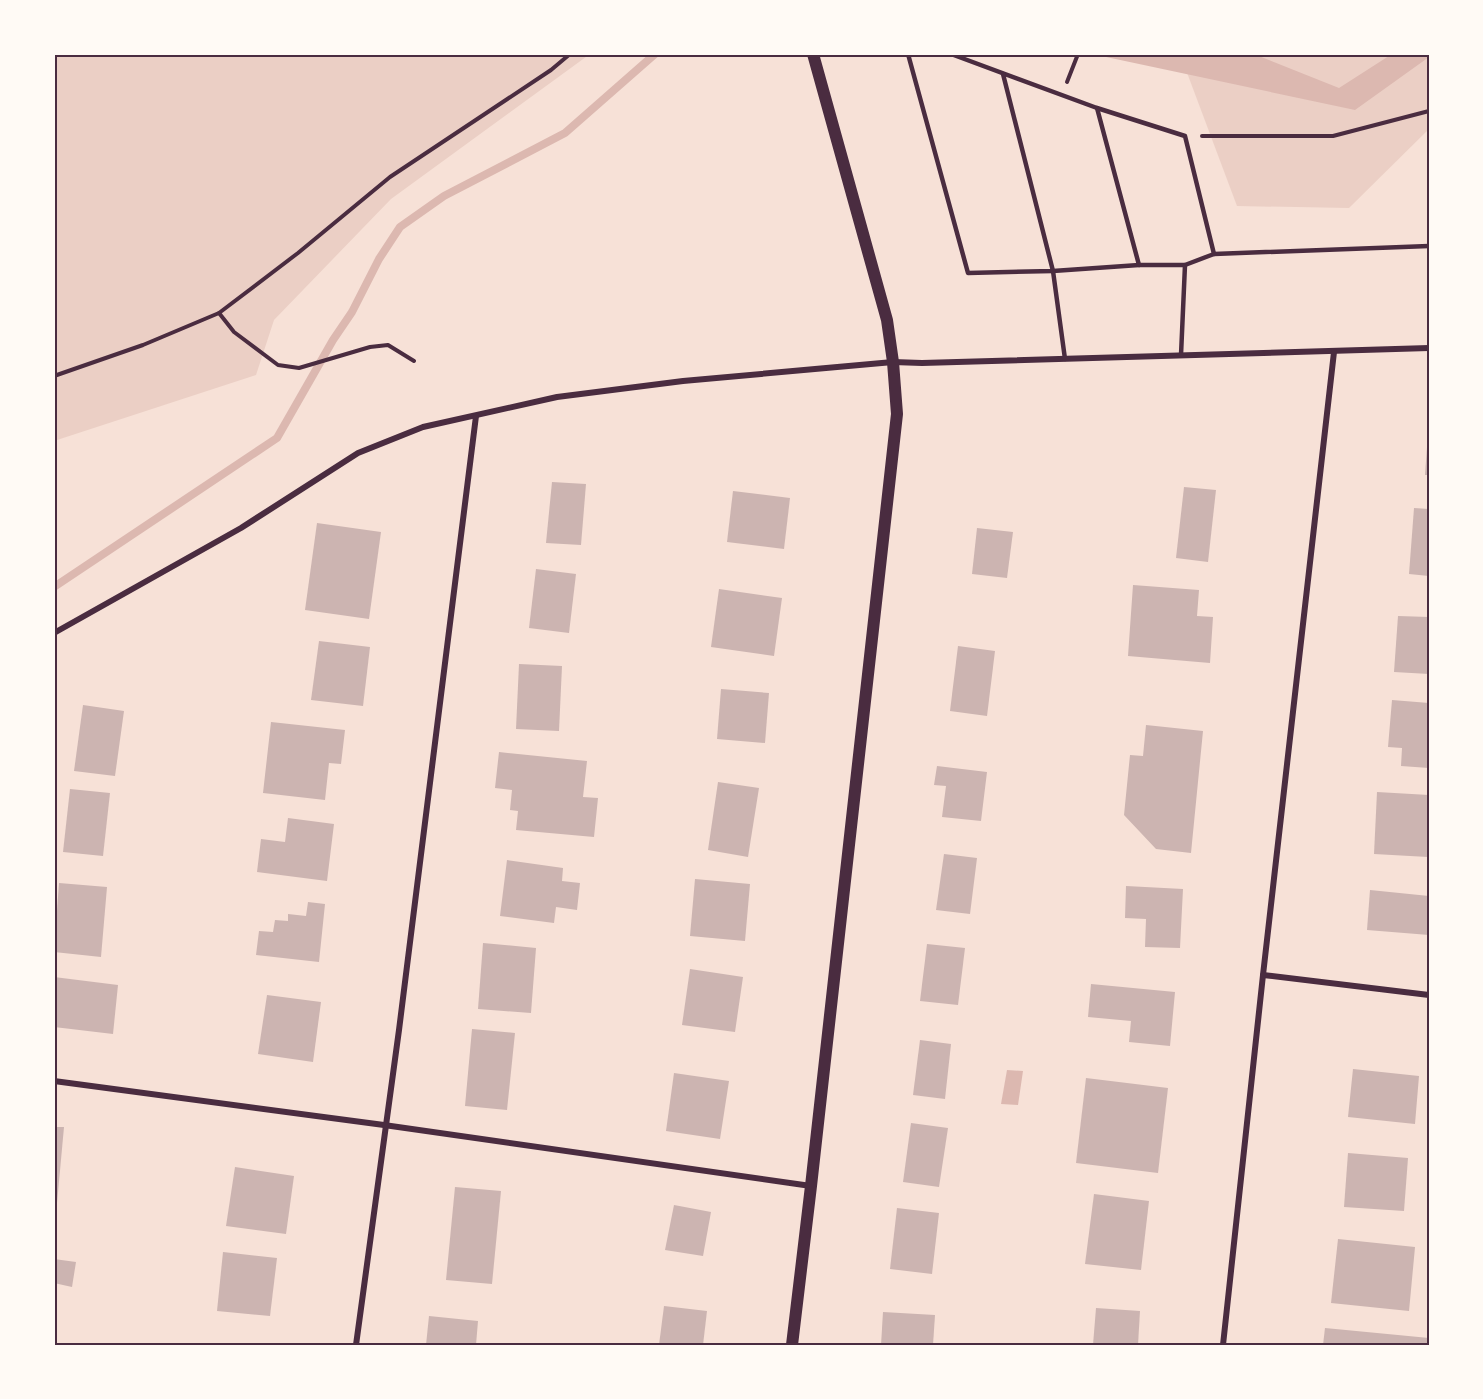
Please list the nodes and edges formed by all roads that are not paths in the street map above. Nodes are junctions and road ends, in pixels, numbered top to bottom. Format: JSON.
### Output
{"nodes":[{"id":1,"x":813,"y":54,"type":"edge"},
{"id":2,"x":908,"y":54,"type":"edge"},
{"id":3,"x":951,"y":54,"type":"edge"},
{"id":4,"x":1003,"y":74,"type":"junction"},
{"id":5,"x":1097,"y":108,"type":"junction"},
{"id":6,"x":1429,"y":246,"type":"edge"},
{"id":7,"x":1214,"y":254,"type":"junction"},
{"id":8,"x":1139,"y":265,"type":"junction"},
{"id":9,"x":1185,"y":265,"type":"junction"},
{"id":10,"x":1053,"y":271,"type":"junction"},
{"id":11,"x":1429,"y":348,"type":"edge"},
{"id":12,"x":1334,"y":352,"type":"junction"},
{"id":13,"x":1181,"y":355,"type":"junction"},
{"id":14,"x":1065,"y":359,"type":"junction"},
{"id":15,"x":894,"y":362,"type":"junction"},
{"id":16,"x":476,"y":416,"type":"junction"},
{"id":17,"x":54,"y":633,"type":"edge"},
{"id":18,"x":1263,"y":975,"type":"junction"},
{"id":19,"x":1429,"y":995,"type":"edge"},
{"id":20,"x":54,"y":1081,"type":"edge"},
{"id":21,"x":384,"y":1125,"type":"junction"},
{"id":22,"x":811,"y":1186,"type":"junction"},
{"id":23,"x":356,"y":1345,"type":"edge"},
{"id":24,"x":792,"y":1345,"type":"edge"},
{"id":25,"x":1223,"y":1345,"type":"edge"}],
"edges":[{"from":1,"to":15,"type":"main road"},
{"from":2,"to":10,"type":"lane"},
{"from":3,"to":4,"type":"lane"},
{"from":4,"to":5,"type":"lane"},
{"from":4,"to":10,"type":"lane"},
{"from":5,"to":7,"type":"lane"},
{"from":5,"to":8,"type":"lane"},
{"from":6,"to":7,"type":"lane"},
{"from":7,"to":9,"type":"lane"},
{"from":8,"to":9,"type":"lane"},
{"from":8,"to":10,"type":"lane"},
{"from":9,"to":13,"type":"lane"},
{"from":10,"to":14,"type":"lane"},
{"from":11,"to":12,"type":"street"},
{"from":12,"to":13,"type":"street"},
{"from":12,"to":18,"type":"street"},
{"from":13,"to":14,"type":"street"},
{"from":14,"to":15,"type":"street"},
{"from":15,"to":16,"type":"street"},
{"from":15,"to":22,"type":"main road"},
{"from":16,"to":17,"type":"street"},
{"from":16,"to":21,"type":"street"},
{"from":18,"to":19,"type":"street"},
{"from":18,"to":25,"type":"street"},
{"from":20,"to":21,"type":"street"},
{"from":21,"to":22,"type":"street"},
{"from":21,"to":23,"type":"street"},
{"from":22,"to":24,"type":"main road"}]}
